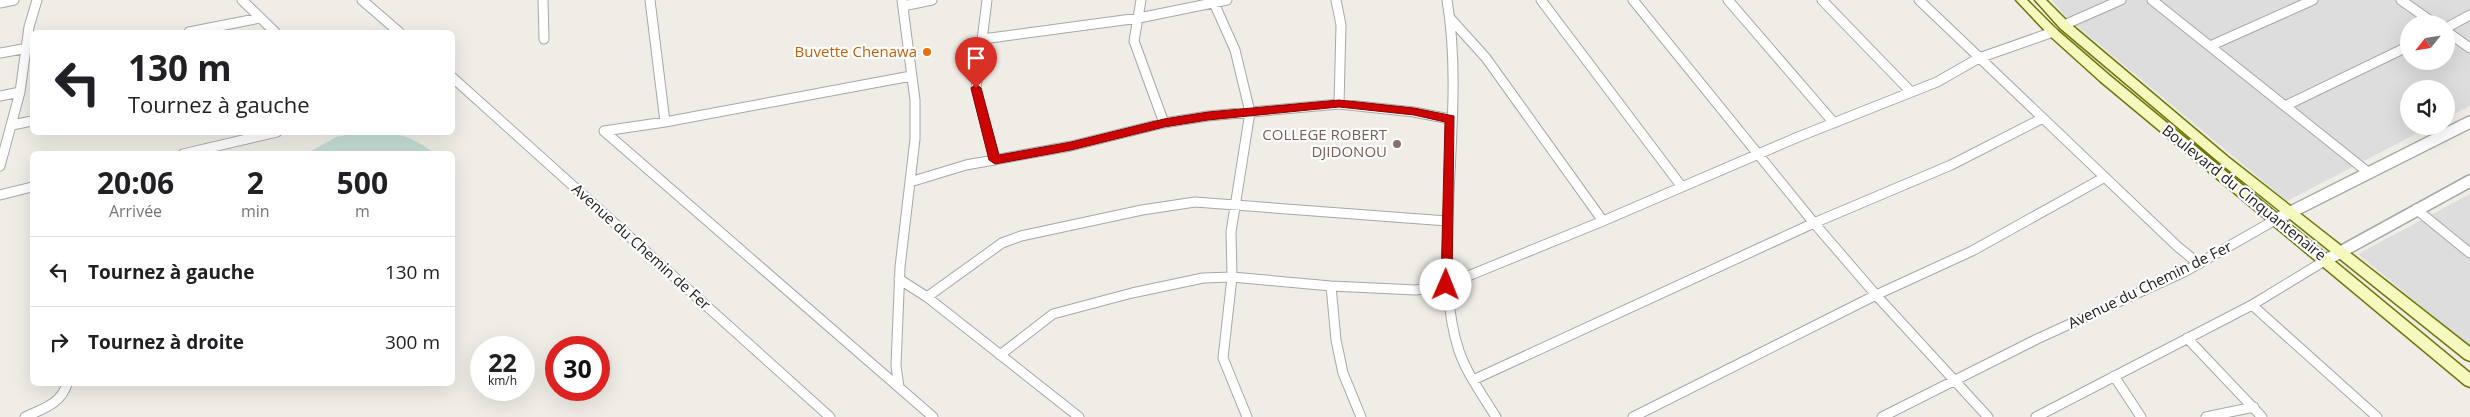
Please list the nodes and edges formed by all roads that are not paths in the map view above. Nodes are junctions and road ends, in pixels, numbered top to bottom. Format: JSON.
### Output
{"nodes":[{"id":1,"x":14,"y":0,"type":"edge"},
{"id":2,"x":37,"y":0,"type":"edge"},
{"id":3,"x":242,"y":0,"type":"edge"},
{"id":4,"x":362,"y":0,"type":"edge"},
{"id":5,"x":543,"y":0,"type":"edge"},
{"id":6,"x":650,"y":0,"type":"edge"},
{"id":7,"x":932,"y":0,"type":"edge"},
{"id":8,"x":987,"y":0,"type":"edge"},
{"id":9,"x":1141,"y":0,"type":"edge"},
{"id":10,"x":1227,"y":0,"type":"edge"},
{"id":11,"x":1336,"y":0,"type":"edge"},
{"id":12,"x":1447,"y":0,"type":"edge"},
{"id":13,"x":1541,"y":0,"type":"edge"},
{"id":14,"x":1633,"y":0,"type":"edge"},
{"id":15,"x":1728,"y":0,"type":"edge"},
{"id":16,"x":1822,"y":0,"type":"edge"},
{"id":17,"x":1918,"y":0,"type":"edge"},
{"id":18,"x":2021,"y":0,"type":"edge"},
{"id":19,"x":2040,"y":0,"type":"edge"},
{"id":20,"x":2121,"y":0,"type":"edge"},
{"id":21,"x":2152,"y":0,"type":"edge"},
{"id":22,"x":2313,"y":0,"type":"edge"},
{"id":23,"x":2401,"y":0,"type":"edge"},
{"id":24,"x":0,"y":3,"type":"edge"},
{"id":25,"x":902,"y":3,"type":"edge"},
{"id":26,"x":1214,"y":3,"type":"junction"},
{"id":27,"x":2422,"y":15,"type":"edge"},
{"id":28,"x":2470,"y":15,"type":"edge"},
{"id":29,"x":260,"y":18,"type":"junction"},
{"id":30,"x":1139,"y":18,"type":"junction"},
{"id":31,"x":1450,"y":18,"type":"junction"},
{"id":32,"x":2455,"y":24,"type":"edge"},
{"id":33,"x":2058,"y":29,"type":"junction"},
{"id":34,"x":199,"y":30,"type":"edge"},
{"id":35,"x":272,"y":30,"type":"edge"},
{"id":36,"x":397,"y":30,"type":"edge"},
{"id":37,"x":2455,"y":37,"type":"edge"},
{"id":38,"x":544,"y":39,"type":"dead end"},
{"id":39,"x":983,"y":39,"type":"junction"},
{"id":40,"x":2210,"y":46,"type":"junction"},
{"id":41,"x":28,"y":48,"type":"junction"},
{"id":42,"x":2470,"y":48,"type":"edge"},
{"id":43,"x":2400,"y":50,"type":"edge"},
{"id":44,"x":0,"y":54,"type":"edge"},
{"id":45,"x":1979,"y":58,"type":"junction"},
{"id":46,"x":28,"y":73,"type":"edge"},
{"id":47,"x":911,"y":76,"type":"junction"},
{"id":48,"x":455,"y":79,"type":"edge"},
{"id":49,"x":20,"y":92,"type":"junction"},
{"id":50,"x":1911,"y":92,"type":"junction"},
{"id":51,"x":0,"y":96,"type":"edge"},
{"id":52,"x":1339,"y":104,"type":"junction"},
{"id":53,"x":2285,"y":106,"type":"junction"},
{"id":54,"x":1250,"y":112,"type":"junction"},
{"id":55,"x":2043,"y":118,"type":"junction"},
{"id":56,"x":1450,"y":119,"type":"junction"},
{"id":57,"x":30,"y":121,"type":"edge"},
{"id":58,"x":665,"y":122,"type":"junction"},
{"id":59,"x":2470,"y":122,"type":"edge"},
{"id":60,"x":1164,"y":123,"type":"junction"},
{"id":61,"x":1834,"y":124,"type":"junction"},
{"id":62,"x":12,"y":125,"type":"junction"},
{"id":63,"x":604,"y":131,"type":"joint"},
{"id":64,"x":264,"y":135,"type":"edge"},
{"id":65,"x":196,"y":151,"type":"edge"},
{"id":66,"x":1759,"y":155,"type":"junction"},
{"id":67,"x":995,"y":160,"type":"junction"},
{"id":68,"x":0,"y":166,"type":"edge"},
{"id":69,"x":2369,"y":173,"type":"junction"},
{"id":70,"x":2105,"y":177,"type":"junction"},
{"id":71,"x":2470,"y":181,"type":"edge"},
{"id":72,"x":910,"y":182,"type":"junction"},
{"id":73,"x":30,"y":188,"type":"edge"},
{"id":74,"x":1682,"y":188,"type":"junction"},
{"id":75,"x":0,"y":195,"type":"edge"},
{"id":76,"x":1236,"y":204,"type":"junction"},
{"id":77,"x":2416,"y":209,"type":"junction"},
{"id":78,"x":2290,"y":212,"type":"junction"},
{"id":79,"x":2275,"y":220,"type":"junction"},
{"id":80,"x":1447,"y":222,"type":"junction"},
{"id":81,"x":1603,"y":222,"type":"junction"},
{"id":82,"x":1814,"y":223,"type":"junction"},
{"id":83,"x":2342,"y":252,"type":"junction"},
{"id":84,"x":2470,"y":253,"type":"edge"},
{"id":85,"x":2326,"y":260,"type":"junction"},
{"id":86,"x":2200,"y":264,"type":"junction"},
{"id":87,"x":1232,"y":277,"type":"junction"},
{"id":88,"x":899,"y":279,"type":"junction"},
{"id":89,"x":1446,"y":285,"type":"junction"},
{"id":90,"x":1331,"y":286,"type":"junction"},
{"id":91,"x":1876,"y":295,"type":"junction"},
{"id":92,"x":927,"y":297,"type":"junction"},
{"id":93,"x":2252,"y":306,"type":"junction"},
{"id":94,"x":2187,"y":338,"type":"junction"},
{"id":95,"x":1000,"y":355,"type":"junction"},
{"id":96,"x":2470,"y":355,"type":"edge"},
{"id":97,"x":2114,"y":376,"type":"junction"},
{"id":98,"x":1473,"y":380,"type":"junction"},
{"id":99,"x":1955,"y":380,"type":"junction"},
{"id":100,"x":2470,"y":381,"type":"edge"},
{"id":101,"x":67,"y":386,"type":"edge"},
{"id":102,"x":899,"y":387,"type":"junction"},
{"id":103,"x":2254,"y":407,"type":"junction"},
{"id":104,"x":25,"y":417,"type":"edge"},
{"id":105,"x":830,"y":417,"type":"edge"},
{"id":106,"x":934,"y":417,"type":"edge"},
{"id":107,"x":1079,"y":417,"type":"edge"},
{"id":108,"x":1246,"y":417,"type":"edge"},
{"id":109,"x":1361,"y":417,"type":"edge"},
{"id":110,"x":1496,"y":417,"type":"edge"},
{"id":111,"x":1634,"y":417,"type":"edge"},
{"id":112,"x":1882,"y":417,"type":"edge"},
{"id":113,"x":1988,"y":417,"type":"edge"},
{"id":114,"x":2036,"y":417,"type":"edge"},
{"id":115,"x":2141,"y":417,"type":"edge"},
{"id":116,"x":2206,"y":417,"type":"edge"},
{"id":117,"x":2262,"y":417,"type":"edge"},
{"id":118,"x":2377,"y":417,"type":"edge"}],
"edges":[{"from":1,"to":24,"type":"street"},
{"from":2,"to":41,"type":"street"},
{"from":3,"to":29,"type":"street"},
{"from":4,"to":36,"type":"street"},
{"from":5,"to":38,"type":"street"},
{"from":6,"to":58,"type":"street"},
{"from":7,"to":25,"type":"street"},
{"from":8,"to":39,"type":"street"},
{"from":9,"to":30,"type":"street"},
{"from":10,"to":26,"type":"street"},
{"from":11,"to":52,"type":"street"},
{"from":12,"to":31,"type":"street"},
{"from":13,"to":74,"type":"street"},
{"from":14,"to":66,"type":"street"},
{"from":15,"to":61,"type":"street"},
{"from":16,"to":50,"type":"street"},
{"from":17,"to":45,"type":"street"},
{"from":18,"to":33,"type":"main road","name":"Boulevard du Cinquantenaire"},
{"from":19,"to":33,"type":"main road","name":"Boulevard du Cinquantenaire"},
{"from":20,"to":33,"type":"street"},
{"from":21,"to":40,"type":"street"},
{"from":22,"to":40,"type":"street"},
{"from":23,"to":27,"type":"street"},
{"from":25,"to":47,"type":"street"},
{"from":26,"to":30,"type":"street"},
{"from":26,"to":54,"type":"street"},
{"from":28,"to":32,"type":"street"},
{"from":29,"to":34,"type":"street"},
{"from":29,"to":35,"type":"street"},
{"from":30,"to":39,"type":"street"},
{"from":30,"to":60,"type":"street"},
{"from":31,"to":56,"type":"street"},
{"from":31,"to":81,"type":"street"},
{"from":33,"to":45,"type":"street"},
{"from":33,"to":78,"type":"main road","name":"Boulevard du Cinquantenaire"},
{"from":33,"to":79,"type":"main road","name":"Boulevard du Cinquantenaire"},
{"from":37,"to":42,"type":"street"},
{"from":39,"to":67,"type":"street"},
{"from":40,"to":53,"type":"street"},
{"from":41,"to":44,"type":"street"},
{"from":41,"to":46,"type":"street"},
{"from":43,"to":53,"type":"street"},
{"from":45,"to":50,"type":"street"},
{"from":45,"to":55,"type":"street"},
{"from":46,"to":49,"type":"street"},
{"from":47,"to":58,"type":"street"},
{"from":47,"to":72,"type":"street"},
{"from":48,"to":105,"type":"street","name":"Avenue du Chemin de Fer"},
{"from":49,"to":51,"type":"street"},
{"from":49,"to":62,"type":"street"},
{"from":50,"to":61,"type":"street"},
{"from":52,"to":54,"type":"street"},
{"from":52,"to":56,"type":"street"},
{"from":53,"to":69,"type":"street"},
{"from":54,"to":60,"type":"street"},
{"from":54,"to":76,"type":"street"},
{"from":55,"to":70,"type":"street"},
{"from":55,"to":82,"type":"street"},
{"from":56,"to":80,"type":"street"},
{"from":57,"to":62,"type":"street"},
{"from":58,"to":63,"type":"street"},
{"from":59,"to":69,"type":"street","name":"Avenue du Chemin de Fer"},
{"from":60,"to":67,"type":"street"},
{"from":61,"to":66,"type":"street"},
{"from":62,"to":68,"type":"street"},
{"from":63,"to":102,"type":"street"},
{"from":64,"to":65,"type":"street"},
{"from":66,"to":74,"type":"street"},
{"from":66,"to":82,"type":"street"},
{"from":67,"to":72,"type":"street"},
{"from":69,"to":78,"type":"street","name":"Avenue du Chemin de Fer"},
{"from":70,"to":86,"type":"street"},
{"from":70,"to":91,"type":"street"},
{"from":71,"to":77,"type":"street"},
{"from":72,"to":88,"type":"street"},
{"from":73,"to":75,"type":"street"},
{"from":74,"to":81,"type":"street"},
{"from":76,"to":80,"type":"street"},
{"from":76,"to":87,"type":"street"},
{"from":76,"to":92,"type":"street"},
{"from":77,"to":83,"type":"street"},
{"from":77,"to":84,"type":"street"},
{"from":78,"to":79,"type":"street","name":"Avenue du Chemin de Fer"},
{"from":78,"to":83,"type":"main road","name":"Boulevard du Cinquantenaire"},
{"from":79,"to":85,"type":"main road","name":"Boulevard du Cinquantenaire"},
{"from":79,"to":86,"type":"street","name":"Avenue du Chemin de Fer"},
{"from":80,"to":89,"type":"street"},
{"from":81,"to":89,"type":"street"},
{"from":82,"to":91,"type":"street"},
{"from":82,"to":98,"type":"street"},
{"from":83,"to":85,"type":"street"},
{"from":83,"to":96,"type":"main road","name":"Boulevard du Cinquantenaire"},
{"from":85,"to":93,"type":"street"},
{"from":85,"to":100,"type":"main road","name":"Boulevard du Cinquantenaire"},
{"from":86,"to":99,"type":"street","name":"Avenue du Chemin de Fer"},
{"from":87,"to":90,"type":"street"},
{"from":87,"to":95,"type":"street"},
{"from":87,"to":108,"type":"street"},
{"from":88,"to":92,"type":"street"},
{"from":88,"to":102,"type":"street"},
{"from":89,"to":90,"type":"street"},
{"from":89,"to":98,"type":"street"},
{"from":90,"to":109,"type":"street"},
{"from":91,"to":99,"type":"street"},
{"from":91,"to":111,"type":"street"},
{"from":92,"to":95,"type":"street"},
{"from":93,"to":94,"type":"street"},
{"from":93,"to":118,"type":"street"},
{"from":94,"to":97,"type":"street"},
{"from":94,"to":103,"type":"street"},
{"from":95,"to":107,"type":"street"},
{"from":97,"to":114,"type":"street"},
{"from":97,"to":115,"type":"street"},
{"from":98,"to":110,"type":"street"},
{"from":99,"to":112,"type":"street","name":"Avenue du Chemin de Fer"},
{"from":99,"to":113,"type":"street"},
{"from":101,"to":104,"type":"street"},
{"from":102,"to":106,"type":"street"},
{"from":103,"to":116,"type":"street"},
{"from":103,"to":117,"type":"street"}]}
